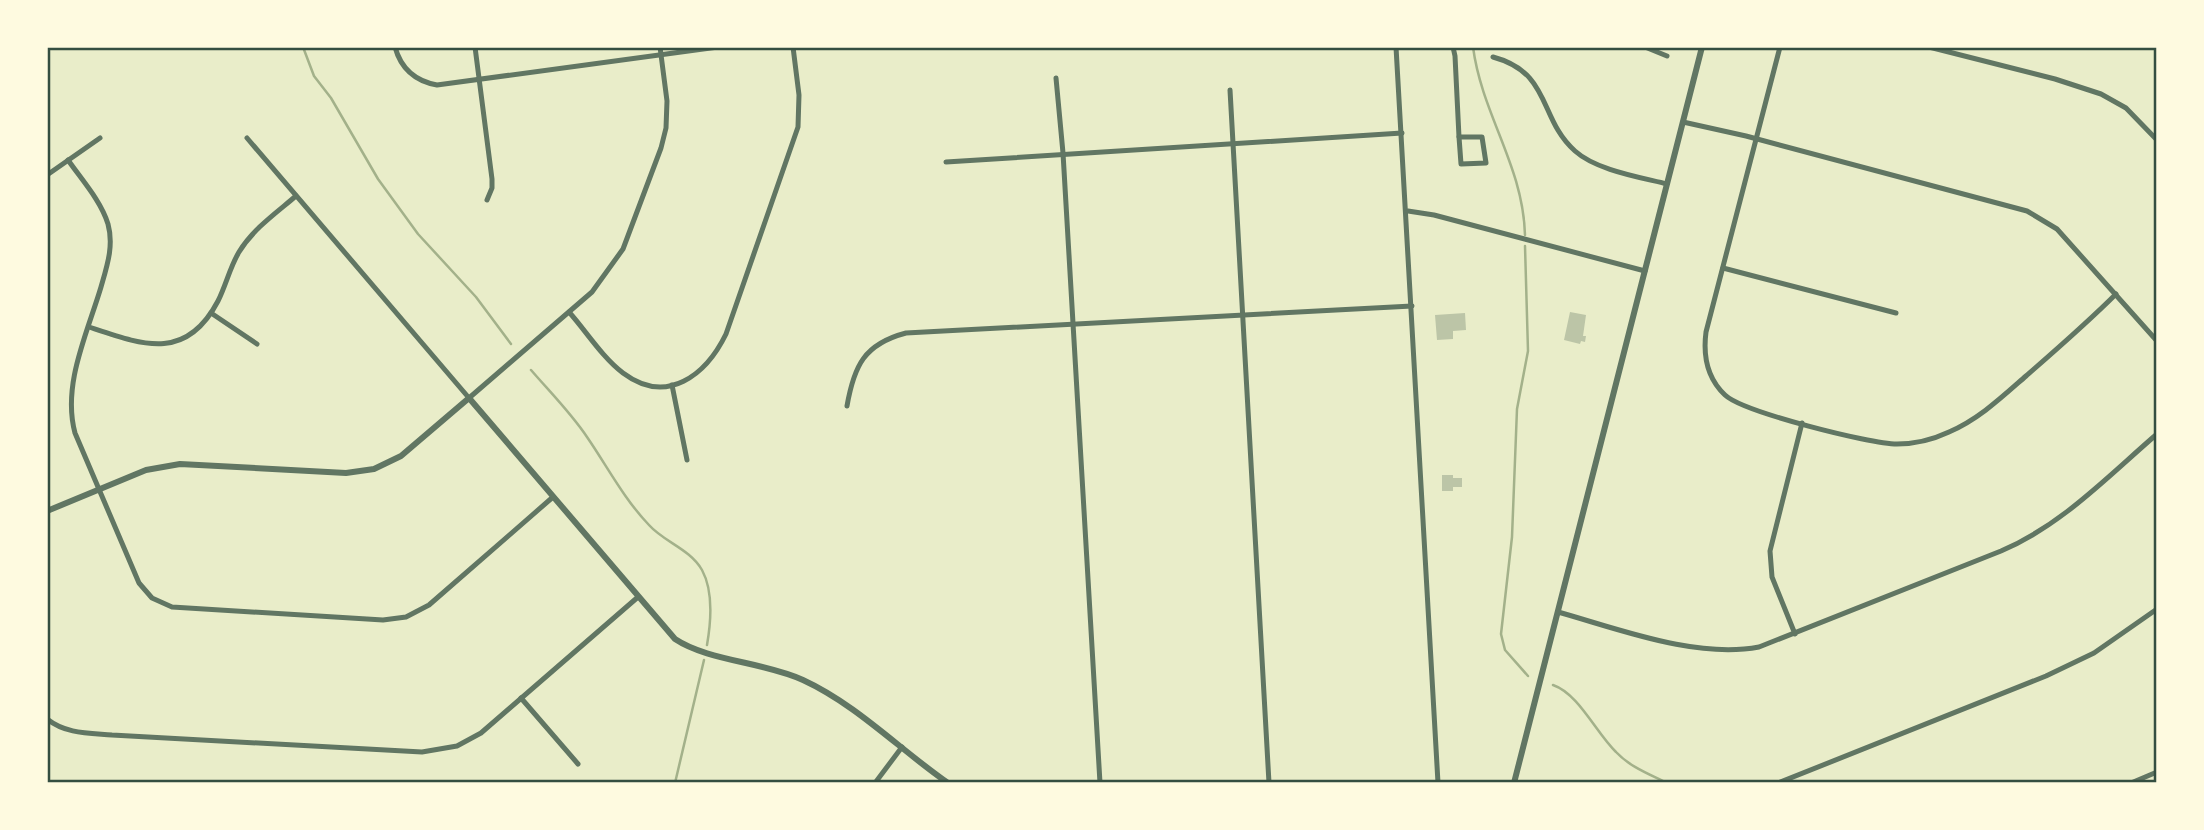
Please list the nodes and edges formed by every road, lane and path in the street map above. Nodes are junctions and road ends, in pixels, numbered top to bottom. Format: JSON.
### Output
{"nodes":[{"id":1,"x":395,"y":47,"type":"edge"},
{"id":2,"x":475,"y":47,"type":"edge"},
{"id":3,"x":660,"y":47,"type":"edge"},
{"id":4,"x":718,"y":47,"type":"edge"},
{"id":5,"x":793,"y":47,"type":"edge"},
{"id":6,"x":1396,"y":47,"type":"edge"},
{"id":7,"x":1453,"y":47,"type":"edge"},
{"id":8,"x":1645,"y":47,"type":"edge"},
{"id":9,"x":1702,"y":47,"type":"edge"},
{"id":10,"x":1780,"y":47,"type":"edge"},
{"id":11,"x":1929,"y":47,"type":"edge"},
{"id":12,"x":661,"y":55,"type":"junction"},
{"id":13,"x":1667,"y":56,"type":"dead end"},
{"id":14,"x":1493,"y":57,"type":"dead end"},
{"id":15,"x":1056,"y":78,"type":"dead end"},
{"id":16,"x":479,"y":80,"type":"junction"},
{"id":17,"x":1230,"y":90,"type":"dead end"},
{"id":18,"x":1683,"y":122,"type":"junction"},
{"id":19,"x":1402,"y":133,"type":"junction"},
{"id":20,"x":1459,"y":137,"type":"junction"},
{"id":21,"x":100,"y":138,"type":"dead end"},
{"id":22,"x":247,"y":138,"type":"dead end"},
{"id":23,"x":1756,"y":139,"type":"junction"},
{"id":24,"x":2157,"y":140,"type":"edge"},
{"id":25,"x":1233,"y":144,"type":"junction"},
{"id":26,"x":1063,"y":153,"type":"junction"},
{"id":27,"x":68,"y":160,"type":"junction"},
{"id":28,"x":946,"y":162,"type":"dead end"},
{"id":29,"x":47,"y":175,"type":"edge"},
{"id":30,"x":1667,"y":184,"type":"junction"},
{"id":31,"x":296,"y":195,"type":"junction"},
{"id":32,"x":487,"y":200,"type":"dead end"},
{"id":33,"x":1408,"y":211,"type":"junction"},
{"id":34,"x":1723,"y":268,"type":"junction"},
{"id":35,"x":1645,"y":271,"type":"junction"},
{"id":36,"x":2116,"y":294,"type":"junction"},
{"id":37,"x":1412,"y":306,"type":"junction"},
{"id":38,"x":569,"y":312,"type":"junction"},
{"id":39,"x":211,"y":313,"type":"junction"},
{"id":40,"x":1896,"y":313,"type":"dead end"},
{"id":41,"x":1243,"y":314,"type":"junction"},
{"id":42,"x":1074,"y":323,"type":"junction"},
{"id":43,"x":89,"y":327,"type":"junction"},
{"id":44,"x":2157,"y":341,"type":"edge"},
{"id":45,"x":257,"y":344,"type":"dead end"},
{"id":46,"x":672,"y":386,"type":"junction"},
{"id":47,"x":469,"y":398,"type":"junction"},
{"id":48,"x":847,"y":406,"type":"dead end"},
{"id":49,"x":1802,"y":423,"type":"junction"},
{"id":50,"x":2157,"y":434,"type":"edge"},
{"id":51,"x":687,"y":460,"type":"dead end"},
{"id":52,"x":99,"y":489,"type":"junction"},
{"id":53,"x":554,"y":497,"type":"junction"},
{"id":54,"x":47,"y":511,"type":"edge"},
{"id":55,"x":638,"y":597,"type":"junction"},
{"id":56,"x":2157,"y":609,"type":"edge"},
{"id":57,"x":1558,"y":612,"type":"junction"},
{"id":58,"x":1795,"y":634,"type":"junction"},
{"id":59,"x":521,"y":698,"type":"junction"},
{"id":60,"x":47,"y":719,"type":"edge"},
{"id":61,"x":902,"y":747,"type":"junction"},
{"id":62,"x":578,"y":764,"type":"dead end"},
{"id":63,"x":2157,"y":772,"type":"edge"},
{"id":64,"x":875,"y":783,"type":"edge"},
{"id":65,"x":948,"y":783,"type":"edge"},
{"id":66,"x":1100,"y":783,"type":"edge"},
{"id":67,"x":1269,"y":783,"type":"edge"},
{"id":68,"x":1438,"y":783,"type":"edge"},
{"id":69,"x":1514,"y":783,"type":"edge"},
{"id":70,"x":1778,"y":783,"type":"edge"},
{"id":71,"x":2131,"y":783,"type":"edge"}],
"edges":[{"from":1,"to":16,"type":"street"},
{"from":2,"to":16,"type":"street"},
{"from":3,"to":12,"type":"street"},
{"from":4,"to":12,"type":"street"},
{"from":5,"to":46,"type":"street"},
{"from":6,"to":19,"type":"street"},
{"from":7,"to":20,"type":"street"},
{"from":8,"to":13,"type":"street"},
{"from":9,"to":18,"type":"street"},
{"from":10,"to":23,"type":"street"},
{"from":11,"to":24,"type":"street"},
{"from":12,"to":16,"type":"street"},
{"from":12,"to":38,"type":"street"},
{"from":14,"to":30,"type":"street"},
{"from":15,"to":26,"type":"street"},
{"from":16,"to":32,"type":"street"},
{"from":17,"to":25,"type":"street"},
{"from":18,"to":23,"type":"street"},
{"from":18,"to":30,"type":"street"},
{"from":19,"to":25,"type":"street"},
{"from":19,"to":33,"type":"street"},
{"from":20,"to":20,"type":"street"},
{"from":21,"to":27,"type":"street"},
{"from":22,"to":31,"type":"street"},
{"from":23,"to":34,"type":"street"},
{"from":23,"to":36,"type":"street"},
{"from":25,"to":26,"type":"street"},
{"from":25,"to":41,"type":"street"},
{"from":26,"to":28,"type":"street"},
{"from":26,"to":42,"type":"street"},
{"from":27,"to":29,"type":"street"},
{"from":27,"to":43,"type":"street"},
{"from":30,"to":35,"type":"street"},
{"from":31,"to":39,"type":"street"},
{"from":31,"to":47,"type":"street"},
{"from":33,"to":35,"type":"street"},
{"from":33,"to":37,"type":"street"},
{"from":34,"to":40,"type":"street"},
{"from":34,"to":49,"type":"street"},
{"from":35,"to":57,"type":"street"},
{"from":36,"to":44,"type":"street"},
{"from":36,"to":49,"type":"street"},
{"from":37,"to":41,"type":"street"},
{"from":37,"to":68,"type":"street"},
{"from":38,"to":46,"type":"street"},
{"from":38,"to":47,"type":"street"},
{"from":39,"to":43,"type":"street"},
{"from":39,"to":45,"type":"street"},
{"from":41,"to":42,"type":"street"},
{"from":41,"to":67,"type":"street"},
{"from":42,"to":48,"type":"street"},
{"from":42,"to":66,"type":"street"},
{"from":43,"to":52,"type":"street"},
{"from":46,"to":51,"type":"street"},
{"from":47,"to":52,"type":"street"},
{"from":47,"to":53,"type":"street"},
{"from":49,"to":58,"type":"street"},
{"from":50,"to":58,"type":"street"},
{"from":52,"to":53,"type":"street"},
{"from":52,"to":54,"type":"street"},
{"from":53,"to":55,"type":"street"},
{"from":55,"to":59,"type":"street"},
{"from":55,"to":61,"type":"street"},
{"from":56,"to":70,"type":"street"},
{"from":57,"to":58,"type":"street"},
{"from":57,"to":69,"type":"street"},
{"from":59,"to":60,"type":"street"},
{"from":59,"to":62,"type":"street"},
{"from":61,"to":64,"type":"street"},
{"from":61,"to":65,"type":"street"},
{"from":63,"to":71,"type":"street"}]}
